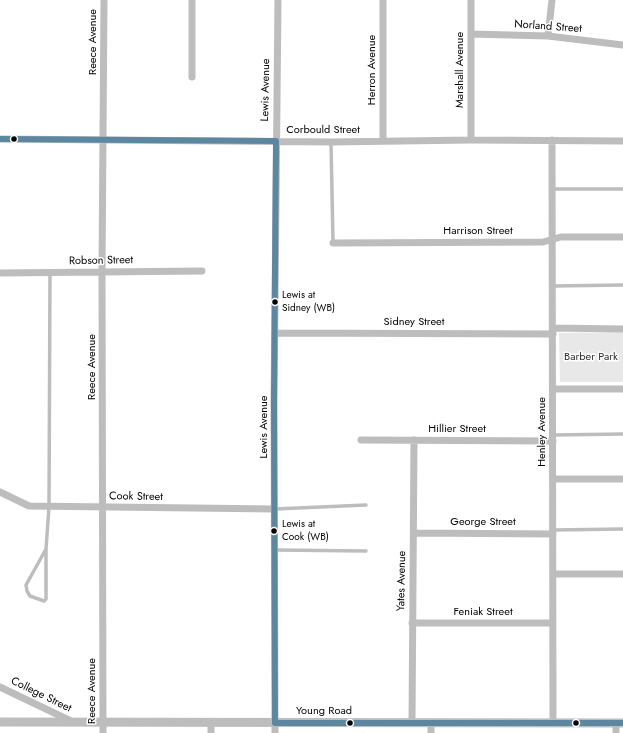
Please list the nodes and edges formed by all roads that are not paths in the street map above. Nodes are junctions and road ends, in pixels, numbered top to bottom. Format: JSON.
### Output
{"nodes":[{"id":1,"x":104,"y":0,"type":"edge"},
{"id":2,"x":192,"y":0,"type":"edge"},
{"id":3,"x":278,"y":0,"type":"edge"},
{"id":4,"x":383,"y":0,"type":"edge"},
{"id":5,"x":472,"y":0,"type":"edge"},
{"id":6,"x":552,"y":0,"type":"edge"},
{"id":7,"x":471,"y":34,"type":"junction"},
{"id":8,"x":548,"y":36,"type":"junction"},
{"id":9,"x":623,"y":45,"type":"edge"},
{"id":10,"x":192,"y":77,"type":"dead end"},
{"id":11,"x":0,"y":140,"type":"edge"},
{"id":12,"x":104,"y":140,"type":"junction"},
{"id":13,"x":471,"y":140,"type":"junction"},
{"id":14,"x":552,"y":140,"type":"junction"},
{"id":15,"x":276,"y":141,"type":"junction"},
{"id":16,"x":383,"y":141,"type":"junction"},
{"id":17,"x":623,"y":141,"type":"edge"},
{"id":18,"x":332,"y":142,"type":"junction"},
{"id":19,"x":553,"y":189,"type":"junction"},
{"id":20,"x":623,"y":189,"type":"edge"},
{"id":21,"x":623,"y":237,"type":"edge"},
{"id":22,"x":553,"y":239,"type":"junction"},
{"id":23,"x":333,"y":243,"type":"joint"},
{"id":24,"x":102,"y":271,"type":"junction"},
{"id":25,"x":202,"y":271,"type":"dead end"},
{"id":26,"x":50,"y":272,"type":"junction"},
{"id":27,"x":0,"y":273,"type":"edge"},
{"id":28,"x":623,"y":285,"type":"edge"},
{"id":29,"x":553,"y":286,"type":"junction"},
{"id":30,"x":623,"y":329,"type":"edge"},
{"id":31,"x":553,"y":331,"type":"junction"},
{"id":32,"x":276,"y":333,"type":"junction"},
{"id":33,"x":553,"y":389,"type":"junction"},
{"id":34,"x":623,"y":389,"type":"edge"},
{"id":35,"x":623,"y":434,"type":"edge"},
{"id":36,"x":553,"y":438,"type":"junction"},
{"id":37,"x":361,"y":440,"type":"dead end"},
{"id":38,"x":414,"y":440,"type":"junction"},
{"id":39,"x":553,"y":479,"type":"junction"},
{"id":40,"x":623,"y":479,"type":"edge"},
{"id":41,"x":0,"y":492,"type":"edge"},
{"id":42,"x":49,"y":506,"type":"junction"},
{"id":43,"x":366,"y":506,"type":"dead end"},
{"id":44,"x":103,"y":507,"type":"junction"},
{"id":45,"x":275,"y":509,"type":"junction"},
{"id":46,"x":623,"y":529,"type":"edge"},
{"id":47,"x":553,"y":532,"type":"junction"},
{"id":48,"x":414,"y":533,"type":"junction"},
{"id":49,"x":46,"y":549,"type":"junction"},
{"id":50,"x":275,"y":550,"type":"junction"},
{"id":51,"x":366,"y":551,"type":"dead end"},
{"id":52,"x":553,"y":574,"type":"junction"},
{"id":53,"x":623,"y":574,"type":"edge"},
{"id":54,"x":412,"y":623,"type":"junction"},
{"id":55,"x":553,"y":623,"type":"junction"},
{"id":56,"x":0,"y":687,"type":"edge"},
{"id":57,"x":0,"y":722,"type":"edge"},
{"id":58,"x":73,"y":722,"type":"junction"},
{"id":59,"x":211,"y":722,"type":"junction"},
{"id":60,"x":103,"y":723,"type":"junction"},
{"id":61,"x":274,"y":723,"type":"junction"},
{"id":62,"x":412,"y":723,"type":"junction"},
{"id":63,"x":431,"y":723,"type":"junction"},
{"id":64,"x":553,"y":723,"type":"junction"},
{"id":65,"x":620,"y":723,"type":"edge"},
{"id":66,"x":103,"y":733,"type":"edge"},
{"id":67,"x":211,"y":733,"type":"edge"},
{"id":68,"x":275,"y":733,"type":"edge"},
{"id":69,"x":431,"y":733,"type":"edge"},
{"id":70,"x":616,"y":733,"type":"edge"}],
"edges":[{"from":1,"to":12,"type":"street","name":"Reece Avenue"},
{"from":2,"to":10,"type":"street"},
{"from":3,"to":15,"type":"street","name":"Lewis Avenue"},
{"from":4,"to":16,"type":"street","name":"Herron Avenue"},
{"from":5,"to":7,"type":"street","name":"Marshall Avenue"},
{"from":6,"to":8,"type":"street"},
{"from":7,"to":8,"type":"street","name":"Norland Street"},
{"from":7,"to":13,"type":"street","name":"Marshall Avenue"},
{"from":8,"to":9,"type":"street","name":"Norland Street"},
{"from":11,"to":12,"type":"street","name":"Corbould Street"},
{"from":12,"to":15,"type":"street","name":"Corbould Street"},
{"from":12,"to":24,"type":"street","name":"Reece Avenue"},
{"from":13,"to":14,"type":"street","name":"Corbould Street"},
{"from":13,"to":16,"type":"street","name":"Corbould Street"},
{"from":14,"to":17,"type":"street","name":"Corbould Street"},
{"from":14,"to":19,"type":"street","name":"Henley Avenue"},
{"from":15,"to":18,"type":"street","name":"Corbould Street"},
{"from":15,"to":32,"type":"street","name":"Lewis Avenue"},
{"from":16,"to":18,"type":"street","name":"Corbould Street"},
{"from":18,"to":23,"type":"lane"},
{"from":19,"to":20,"type":"lane"},
{"from":19,"to":22,"type":"street","name":"Henley Avenue"},
{"from":21,"to":22,"type":"street","name":"Harrison Street"},
{"from":22,"to":23,"type":"street","name":"Harrison Street"},
{"from":22,"to":29,"type":"street","name":"Henley Avenue"},
{"from":24,"to":25,"type":"street","name":"Robson Street"},
{"from":24,"to":26,"type":"street","name":"Robson Street"},
{"from":24,"to":44,"type":"street","name":"Reece Avenue"},
{"from":26,"to":27,"type":"street","name":"Robson Street"},
{"from":26,"to":42,"type":"lane"},
{"from":28,"to":29,"type":"lane"},
{"from":29,"to":31,"type":"street","name":"Henley Avenue"},
{"from":30,"to":31,"type":"street","name":"Sidney Street"},
{"from":31,"to":32,"type":"street","name":"Sidney Street"},
{"from":31,"to":33,"type":"street","name":"Henley Avenue"},
{"from":32,"to":45,"type":"street","name":"Lewis Avenue"},
{"from":33,"to":34,"type":"street"},
{"from":33,"to":36,"type":"street","name":"Henley Avenue"},
{"from":35,"to":36,"type":"lane"},
{"from":36,"to":38,"type":"street","name":"Hillier Street"},
{"from":36,"to":39,"type":"street","name":"Henley Avenue"},
{"from":37,"to":38,"type":"street","name":"Hillier Street"},
{"from":38,"to":48,"type":"street","name":"Yates Avenue"},
{"from":39,"to":40,"type":"street"},
{"from":39,"to":47,"type":"street","name":"Henley Avenue"},
{"from":41,"to":42,"type":"street","name":"Cook Street"},
{"from":42,"to":44,"type":"street","name":"Cook Street"},
{"from":42,"to":49,"type":"lane"},
{"from":43,"to":45,"type":"lane"},
{"from":44,"to":45,"type":"street","name":"Cook Street"},
{"from":44,"to":60,"type":"street","name":"Reece Avenue"},
{"from":45,"to":50,"type":"street","name":"Lewis Avenue"},
{"from":46,"to":47,"type":"lane"},
{"from":47,"to":48,"type":"street","name":"George Street"},
{"from":47,"to":52,"type":"street","name":"Henley Avenue"},
{"from":48,"to":54,"type":"street","name":"Yates Avenue"},
{"from":49,"to":49,"type":"lane"},
{"from":50,"to":51,"type":"lane"},
{"from":50,"to":61,"type":"street","name":"Lewis Avenue"},
{"from":52,"to":53,"type":"street"},
{"from":52,"to":55,"type":"street","name":"Henley Avenue"},
{"from":54,"to":55,"type":"street","name":"Feniak Street"},
{"from":54,"to":62,"type":"street","name":"Yates Avenue"},
{"from":55,"to":64,"type":"street","name":"Henley Avenue"},
{"from":56,"to":58,"type":"street","name":"College Street"},
{"from":57,"to":58,"type":"street","name":"Young Road"},
{"from":58,"to":60,"type":"street","name":"Young Road"},
{"from":59,"to":60,"type":"street","name":"Young Road"},
{"from":59,"to":61,"type":"street","name":"Young Road"},
{"from":59,"to":67,"type":"street"},
{"from":60,"to":66,"type":"street","name":"Reece Avenue"},
{"from":61,"to":62,"type":"street","name":"Young Road"},
{"from":61,"to":68,"type":"street","name":"Lewis Avenue"},
{"from":62,"to":63,"type":"street","name":"Young Road"},
{"from":63,"to":64,"type":"street","name":"Young Road"},
{"from":63,"to":69,"type":"street"},
{"from":64,"to":65,"type":"street","name":"Young Road"},
{"from":65,"to":70,"type":"street"}]}
